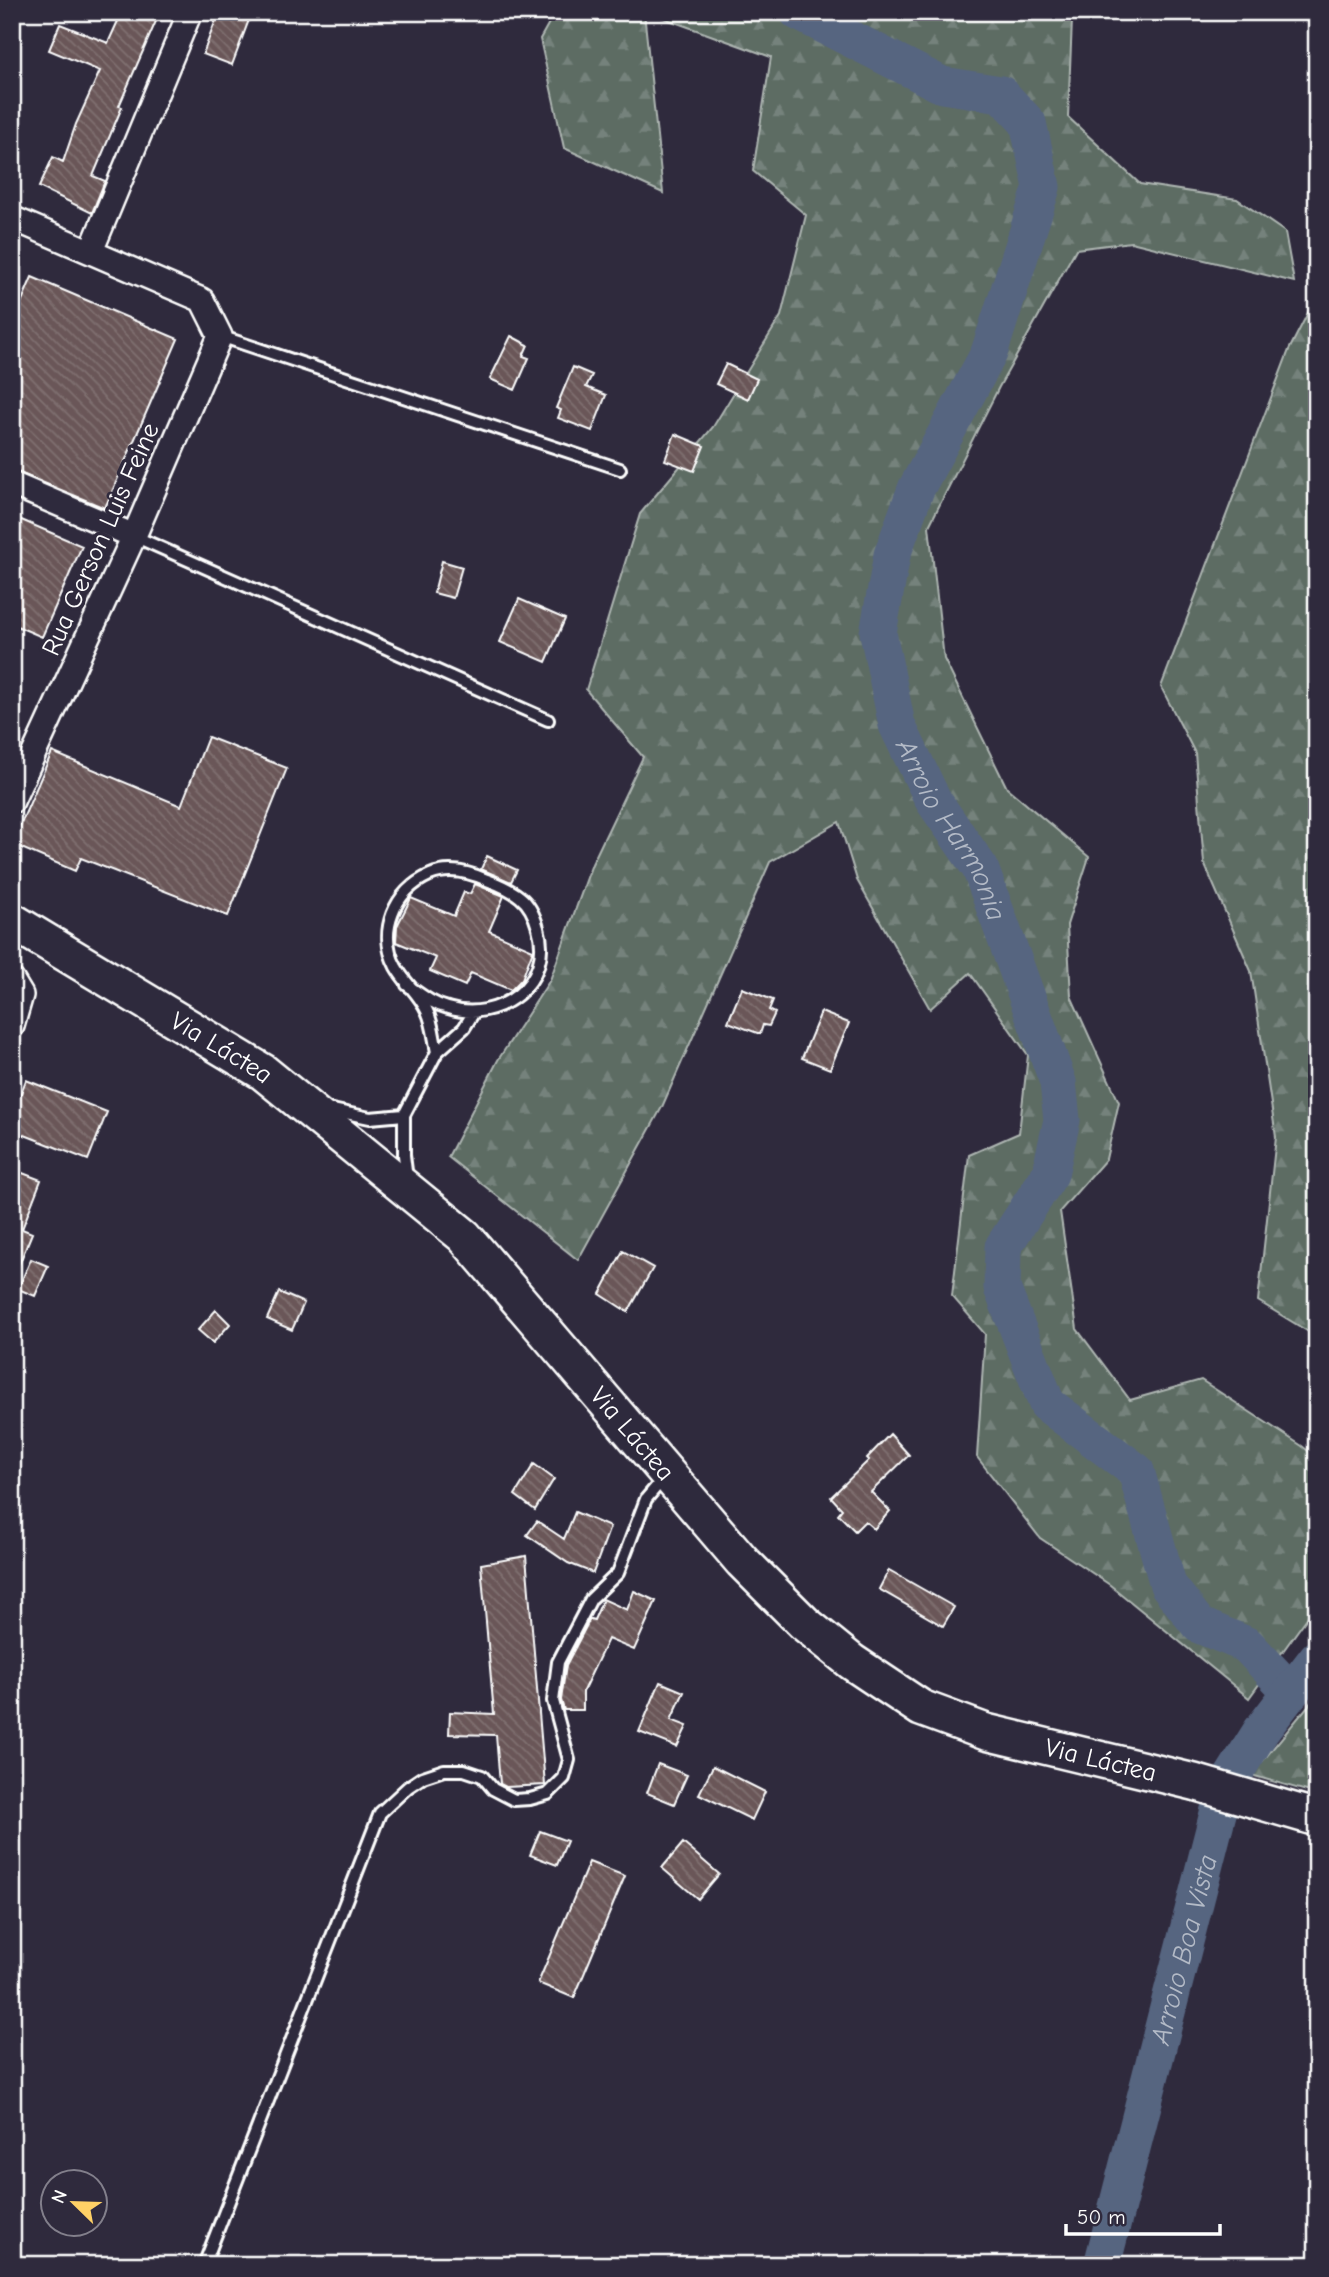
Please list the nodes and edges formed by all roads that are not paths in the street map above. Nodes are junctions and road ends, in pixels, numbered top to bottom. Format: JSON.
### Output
{"nodes":[{"id":1,"x":190,"y":12,"type":"edge"},
{"id":2,"x":12,"y":218,"type":"edge"},
{"id":3,"x":91,"y":251,"type":"junction"},
{"id":4,"x":220,"y":336,"type":"junction"},
{"id":5,"x":620,"y":469,"type":"dead end"},
{"id":6,"x":12,"y":484,"type":"edge"},
{"id":7,"x":134,"y":536,"type":"junction"},
{"id":8,"x":548,"y":720,"type":"dead end"},
{"id":9,"x":12,"y":801,"type":"edge"},
{"id":10,"x":12,"y":921,"type":"edge"},
{"id":11,"x":12,"y":980,"type":"edge"},
{"id":12,"x":407,"y":985,"type":"junction"},
{"id":13,"x":474,"y":1012,"type":"junction"},
{"id":14,"x":12,"y":1026,"type":"edge"},
{"id":15,"x":437,"y":1052,"type":"junction"},
{"id":16,"x":315,"y":1113,"type":"junction"},
{"id":17,"x":404,"y":1115,"type":"junction"},
{"id":18,"x":410,"y":1189,"type":"junction"},
{"id":19,"x":667,"y":1474,"type":"junction"},
{"id":20,"x":1317,"y":1818,"type":"edge"},
{"id":21,"x":204,"y":2265,"type":"edge"}],
"edges":[{"from":1,"to":3,"type":"street"},
{"from":2,"to":3,"type":"street"},
{"from":3,"to":4,"type":"street"},
{"from":4,"to":5,"type":"lane"},
{"from":4,"to":7,"type":"street","name":"Rua Gerson Luis Feine"},
{"from":6,"to":7,"type":"street"},
{"from":7,"to":8,"type":"lane"},
{"from":7,"to":9,"type":"street","name":"Rua Gerson Luis Feine"},
{"from":10,"to":16,"type":"main road","name":"Via Láctea"},
{"from":11,"to":14,"type":"street"},
{"from":12,"to":13,"type":"lane"},
{"from":12,"to":13,"type":"lane"},
{"from":12,"to":15,"type":"lane"},
{"from":13,"to":15,"type":"lane"},
{"from":15,"to":17,"type":"lane"},
{"from":16,"to":17,"type":"lane"},
{"from":16,"to":18,"type":"main road","name":"Via Láctea"},
{"from":17,"to":18,"type":"lane"},
{"from":18,"to":19,"type":"main road","name":"Via Láctea"},
{"from":19,"to":20,"type":"main road","name":"Via Láctea"},
{"from":19,"to":21,"type":"lane"}]}
